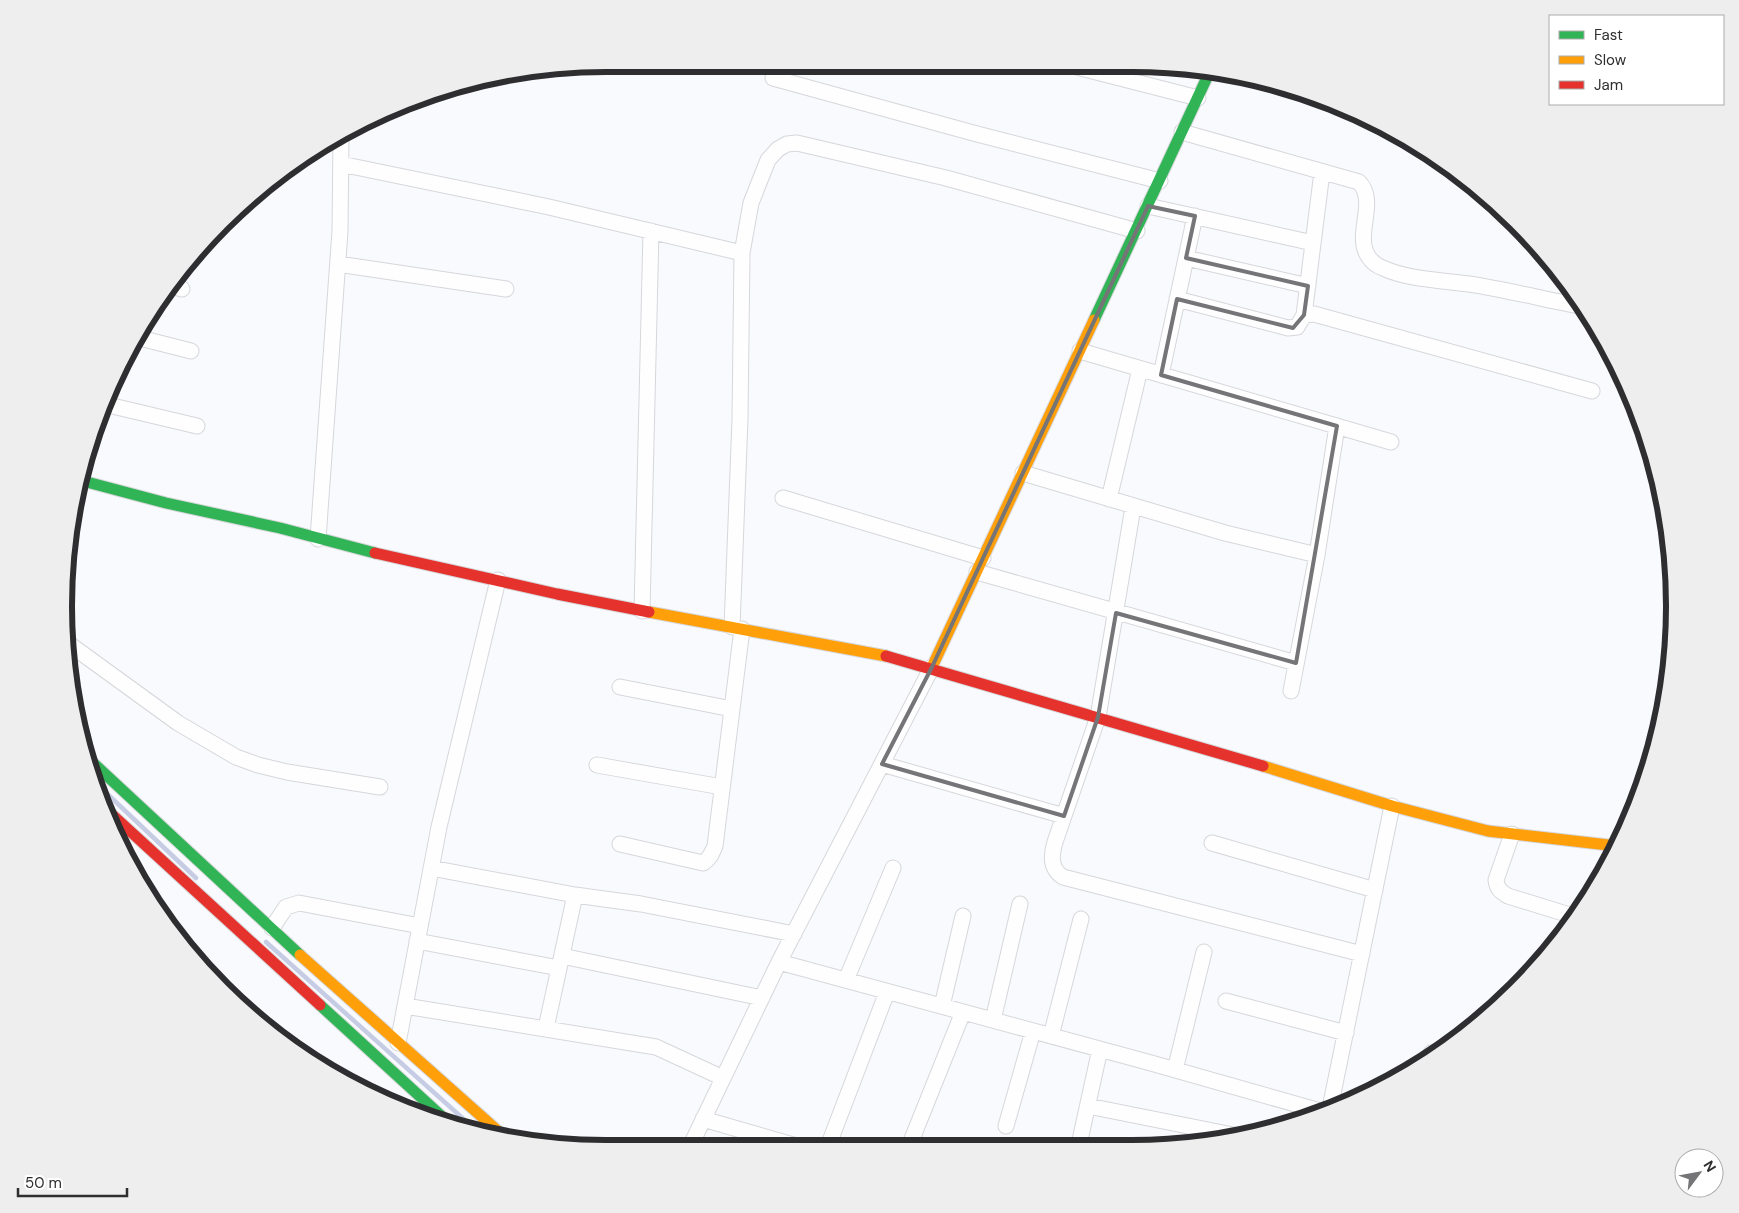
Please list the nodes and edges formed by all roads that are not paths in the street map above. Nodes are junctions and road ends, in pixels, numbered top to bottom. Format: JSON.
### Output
{"nodes":[{"id":1,"x":1096,"y":72,"type":"edge"},
{"id":2,"x":773,"y":78,"type":"dead end"},
{"id":3,"x":1207,"y":78,"type":"edge"},
{"id":4,"x":1198,"y":98,"type":"junction"},
{"id":5,"x":1182,"y":132,"type":"junction"},
{"id":6,"x":341,"y":143,"type":"edge"},
{"id":7,"x":340,"y":164,"type":"junction"},
{"id":8,"x":1322,"y":172,"type":"junction"},
{"id":9,"x":1160,"y":181,"type":"junction"},
{"id":10,"x":1148,"y":206,"type":"junction"},
{"id":11,"x":1195,"y":216,"type":"junction"},
{"id":12,"x":651,"y":231,"type":"junction"},
{"id":13,"x":1136,"y":231,"type":"junction"},
{"id":14,"x":1313,"y":243,"type":"junction"},
{"id":15,"x":742,"y":253,"type":"junction"},
{"id":16,"x":1186,"y":258,"type":"junction"},
{"id":17,"x":338,"y":264,"type":"junction"},
{"id":18,"x":1308,"y":286,"type":"junction"},
{"id":19,"x":506,"y":289,"type":"dead end"},
{"id":20,"x":1567,"y":297,"type":"edge"},
{"id":21,"x":1177,"y":299,"type":"junction"},
{"id":22,"x":1304,"y":315,"type":"junction"},
{"id":23,"x":144,"y":339,"type":"edge"},
{"id":24,"x":191,"y":351,"type":"dead end"},
{"id":25,"x":1080,"y":351,"type":"junction"},
{"id":26,"x":1140,"y":369,"type":"junction"},
{"id":27,"x":1161,"y":375,"type":"junction"},
{"id":28,"x":1592,"y":391,"type":"dead end"},
{"id":29,"x":112,"y":406,"type":"edge"},
{"id":30,"x":197,"y":426,"type":"dead end"},
{"id":31,"x":1338,"y":426,"type":"junction"},
{"id":32,"x":1391,"y":442,"type":"dead end"},
{"id":33,"x":1023,"y":473,"type":"junction"},
{"id":34,"x":88,"y":482,"type":"edge"},
{"id":35,"x":783,"y":498,"type":"dead end"},
{"id":36,"x":1109,"y":500,"type":"junction"},
{"id":37,"x":1133,"y":506,"type":"junction"},
{"id":38,"x":318,"y":539,"type":"junction"},
{"id":39,"x":1317,"y":555,"type":"junction"},
{"id":40,"x":983,"y":558,"type":"junction"},
{"id":41,"x":977,"y":572,"type":"junction"},
{"id":42,"x":498,"y":580,"type":"junction"},
{"id":43,"x":642,"y":611,"type":"junction"},
{"id":44,"x":1116,"y":613,"type":"junction"},
{"id":45,"x":737,"y":628,"type":"junction"},
{"id":46,"x":75,"y":648,"type":"edge"},
{"id":47,"x":1296,"y":663,"type":"junction"},
{"id":48,"x":932,"y":668,"type":"junction"},
{"id":49,"x":620,"y":687,"type":"dead end"},
{"id":50,"x":1291,"y":691,"type":"dead end"},
{"id":51,"x":732,"y":709,"type":"junction"},
{"id":52,"x":1098,"y":717,"type":"junction"},
{"id":53,"x":882,"y":764,"type":"junction"},
{"id":54,"x":597,"y":765,"type":"dead end"},
{"id":55,"x":98,"y":767,"type":"edge"},
{"id":56,"x":380,"y":787,"type":"dead end"},
{"id":57,"x":722,"y":787,"type":"junction"},
{"id":58,"x":1392,"y":806,"type":"junction"},
{"id":59,"x":1064,"y":816,"type":"junction"},
{"id":60,"x":117,"y":819,"type":"edge"},
{"id":61,"x":1512,"y":834,"type":"junction"},
{"id":62,"x":1212,"y":843,"type":"dead end"},
{"id":63,"x":620,"y":844,"type":"dead end"},
{"id":64,"x":1610,"y":845,"type":"edge"},
{"id":65,"x":431,"y":868,"type":"junction"},
{"id":66,"x":893,"y":868,"type":"dead end"},
{"id":67,"x":1375,"y":890,"type":"junction"},
{"id":68,"x":575,"y":894,"type":"junction"},
{"id":69,"x":1020,"y":904,"type":"dead end"},
{"id":70,"x":1569,"y":915,"type":"edge"},
{"id":71,"x":963,"y":916,"type":"dead end"},
{"id":72,"x":1081,"y":919,"type":"dead end"},
{"id":73,"x":420,"y":926,"type":"junction"},
{"id":74,"x":272,"y":928,"type":"junction"},
{"id":75,"x":794,"y":934,"type":"junction"},
{"id":76,"x":417,"y":942,"type":"junction"},
{"id":77,"x":1204,"y":952,"type":"dead end"},
{"id":78,"x":1362,"y":954,"type":"junction"},
{"id":79,"x":560,"y":962,"type":"junction"},
{"id":80,"x":779,"y":962,"type":"junction"},
{"id":81,"x":846,"y":980,"type":"junction"},
{"id":82,"x":887,"y":992,"type":"junction"},
{"id":83,"x":762,"y":998,"type":"junction"},
{"id":84,"x":1226,"y":1001,"type":"dead end"},
{"id":85,"x":405,"y":1006,"type":"junction"},
{"id":86,"x":942,"y":1006,"type":"junction"},
{"id":87,"x":963,"y":1012,"type":"junction"},
{"id":88,"x":993,"y":1020,"type":"junction"},
{"id":89,"x":546,"y":1028,"type":"junction"},
{"id":90,"x":1033,"y":1031,"type":"junction"},
{"id":91,"x":1346,"y":1033,"type":"junction"},
{"id":92,"x":1051,"y":1036,"type":"junction"},
{"id":93,"x":398,"y":1043,"type":"junction"},
{"id":94,"x":1100,"y":1049,"type":"junction"},
{"id":95,"x":1176,"y":1070,"type":"junction"},
{"id":96,"x":723,"y":1078,"type":"junction"},
{"id":97,"x":1331,"y":1102,"type":"edge"},
{"id":98,"x":1088,"y":1106,"type":"junction"},
{"id":99,"x":1313,"y":1109,"type":"edge"},
{"id":100,"x":438,"y":1113,"type":"edge"},
{"id":101,"x":703,"y":1119,"type":"junction"},
{"id":102,"x":1006,"y":1126,"type":"dead end"},
{"id":103,"x":495,"y":1128,"type":"edge"},
{"id":104,"x":1221,"y":1133,"type":"edge"},
{"id":105,"x":692,"y":1140,"type":"edge"},
{"id":106,"x":776,"y":1140,"type":"edge"},
{"id":107,"x":830,"y":1140,"type":"edge"},
{"id":108,"x":912,"y":1140,"type":"edge"},
{"id":109,"x":1080,"y":1140,"type":"edge"}],
"edges":[{"from":1,"to":4,"type":"street"},
{"from":2,"to":9,"type":"street"},
{"from":3,"to":4,"type":"street"},
{"from":4,"to":5,"type":"street"},
{"from":5,"to":8,"type":"street"},
{"from":5,"to":9,"type":"street"},
{"from":6,"to":7,"type":"street"},
{"from":7,"to":12,"type":"street"},
{"from":7,"to":17,"type":"street"},
{"from":8,"to":14,"type":"street"},
{"from":8,"to":20,"type":"street"},
{"from":9,"to":10,"type":"street"},
{"from":10,"to":11,"type":"street"},
{"from":10,"to":13,"type":"street"},
{"from":11,"to":14,"type":"street"},
{"from":11,"to":16,"type":"street"},
{"from":12,"to":15,"type":"street"},
{"from":12,"to":43,"type":"street"},
{"from":13,"to":15,"type":"street"},
{"from":13,"to":25,"type":"street"},
{"from":14,"to":18,"type":"street"},
{"from":15,"to":45,"type":"street"},
{"from":16,"to":18,"type":"street"},
{"from":16,"to":21,"type":"street"},
{"from":17,"to":19,"type":"street"},
{"from":17,"to":38,"type":"street"},
{"from":18,"to":22,"type":"street"},
{"from":21,"to":22,"type":"street"},
{"from":21,"to":27,"type":"street"},
{"from":22,"to":28,"type":"street"},
{"from":23,"to":24,"type":"street"},
{"from":25,"to":26,"type":"street"},
{"from":25,"to":33,"type":"street"},
{"from":26,"to":27,"type":"street"},
{"from":26,"to":36,"type":"street"},
{"from":27,"to":31,"type":"street"},
{"from":29,"to":30,"type":"street"},
{"from":31,"to":32,"type":"street"},
{"from":31,"to":39,"type":"street"},
{"from":33,"to":36,"type":"street"},
{"from":33,"to":40,"type":"street"},
{"from":34,"to":38,"type":"street"},
{"from":35,"to":40,"type":"street"},
{"from":36,"to":37,"type":"street"},
{"from":37,"to":39,"type":"street"},
{"from":37,"to":44,"type":"street"},
{"from":38,"to":42,"type":"street"},
{"from":39,"to":47,"type":"street"},
{"from":40,"to":41,"type":"street"},
{"from":41,"to":44,"type":"street"},
{"from":41,"to":48,"type":"street"},
{"from":42,"to":43,"type":"street"},
{"from":42,"to":65,"type":"street"},
{"from":43,"to":45,"type":"street"},
{"from":44,"to":47,"type":"street"},
{"from":44,"to":52,"type":"street"},
{"from":45,"to":48,"type":"street"},
{"from":45,"to":51,"type":"street"},
{"from":46,"to":56,"type":"street"},
{"from":47,"to":50,"type":"street"},
{"from":48,"to":52,"type":"street"},
{"from":48,"to":53,"type":"street"},
{"from":49,"to":51,"type":"street"},
{"from":51,"to":57,"type":"street"},
{"from":52,"to":58,"type":"street"},
{"from":52,"to":59,"type":"street"},
{"from":53,"to":59,"type":"street"},
{"from":53,"to":75,"type":"street"},
{"from":54,"to":57,"type":"street"},
{"from":55,"to":74,"type":"street"},
{"from":57,"to":63,"type":"street"},
{"from":58,"to":61,"type":"street"},
{"from":58,"to":67,"type":"street"},
{"from":59,"to":78,"type":"street"},
{"from":60,"to":100,"type":"street"},
{"from":61,"to":64,"type":"street"},
{"from":61,"to":70,"type":"street"},
{"from":62,"to":67,"type":"street"},
{"from":65,"to":68,"type":"street"},
{"from":65,"to":73,"type":"street"},
{"from":66,"to":81,"type":"street"},
{"from":67,"to":78,"type":"street"},
{"from":68,"to":75,"type":"street"},
{"from":68,"to":79,"type":"street"},
{"from":69,"to":88,"type":"street"},
{"from":71,"to":86,"type":"street"},
{"from":72,"to":92,"type":"street"},
{"from":73,"to":74,"type":"street"},
{"from":73,"to":76,"type":"street"},
{"from":74,"to":93,"type":"street"},
{"from":75,"to":80,"type":"street"},
{"from":76,"to":79,"type":"street"},
{"from":76,"to":85,"type":"street"},
{"from":77,"to":95,"type":"street"},
{"from":78,"to":91,"type":"street"},
{"from":79,"to":83,"type":"street"},
{"from":79,"to":89,"type":"street"},
{"from":80,"to":81,"type":"street"},
{"from":80,"to":83,"type":"street"},
{"from":81,"to":82,"type":"street"},
{"from":82,"to":86,"type":"street"},
{"from":82,"to":107,"type":"street"},
{"from":83,"to":96,"type":"street"},
{"from":84,"to":91,"type":"street"},
{"from":85,"to":89,"type":"street"},
{"from":85,"to":93,"type":"street"},
{"from":86,"to":87,"type":"street"},
{"from":87,"to":88,"type":"street"},
{"from":87,"to":108,"type":"street"},
{"from":88,"to":90,"type":"street"},
{"from":89,"to":96,"type":"street"},
{"from":90,"to":92,"type":"street"},
{"from":90,"to":102,"type":"street"},
{"from":91,"to":97,"type":"street"},
{"from":92,"to":94,"type":"street"},
{"from":93,"to":103,"type":"street"},
{"from":94,"to":95,"type":"street"},
{"from":94,"to":98,"type":"street"},
{"from":95,"to":99,"type":"street"},
{"from":96,"to":101,"type":"street"},
{"from":98,"to":104,"type":"street"},
{"from":98,"to":109,"type":"street"},
{"from":101,"to":105,"type":"street"},
{"from":101,"to":106,"type":"street"}]}
